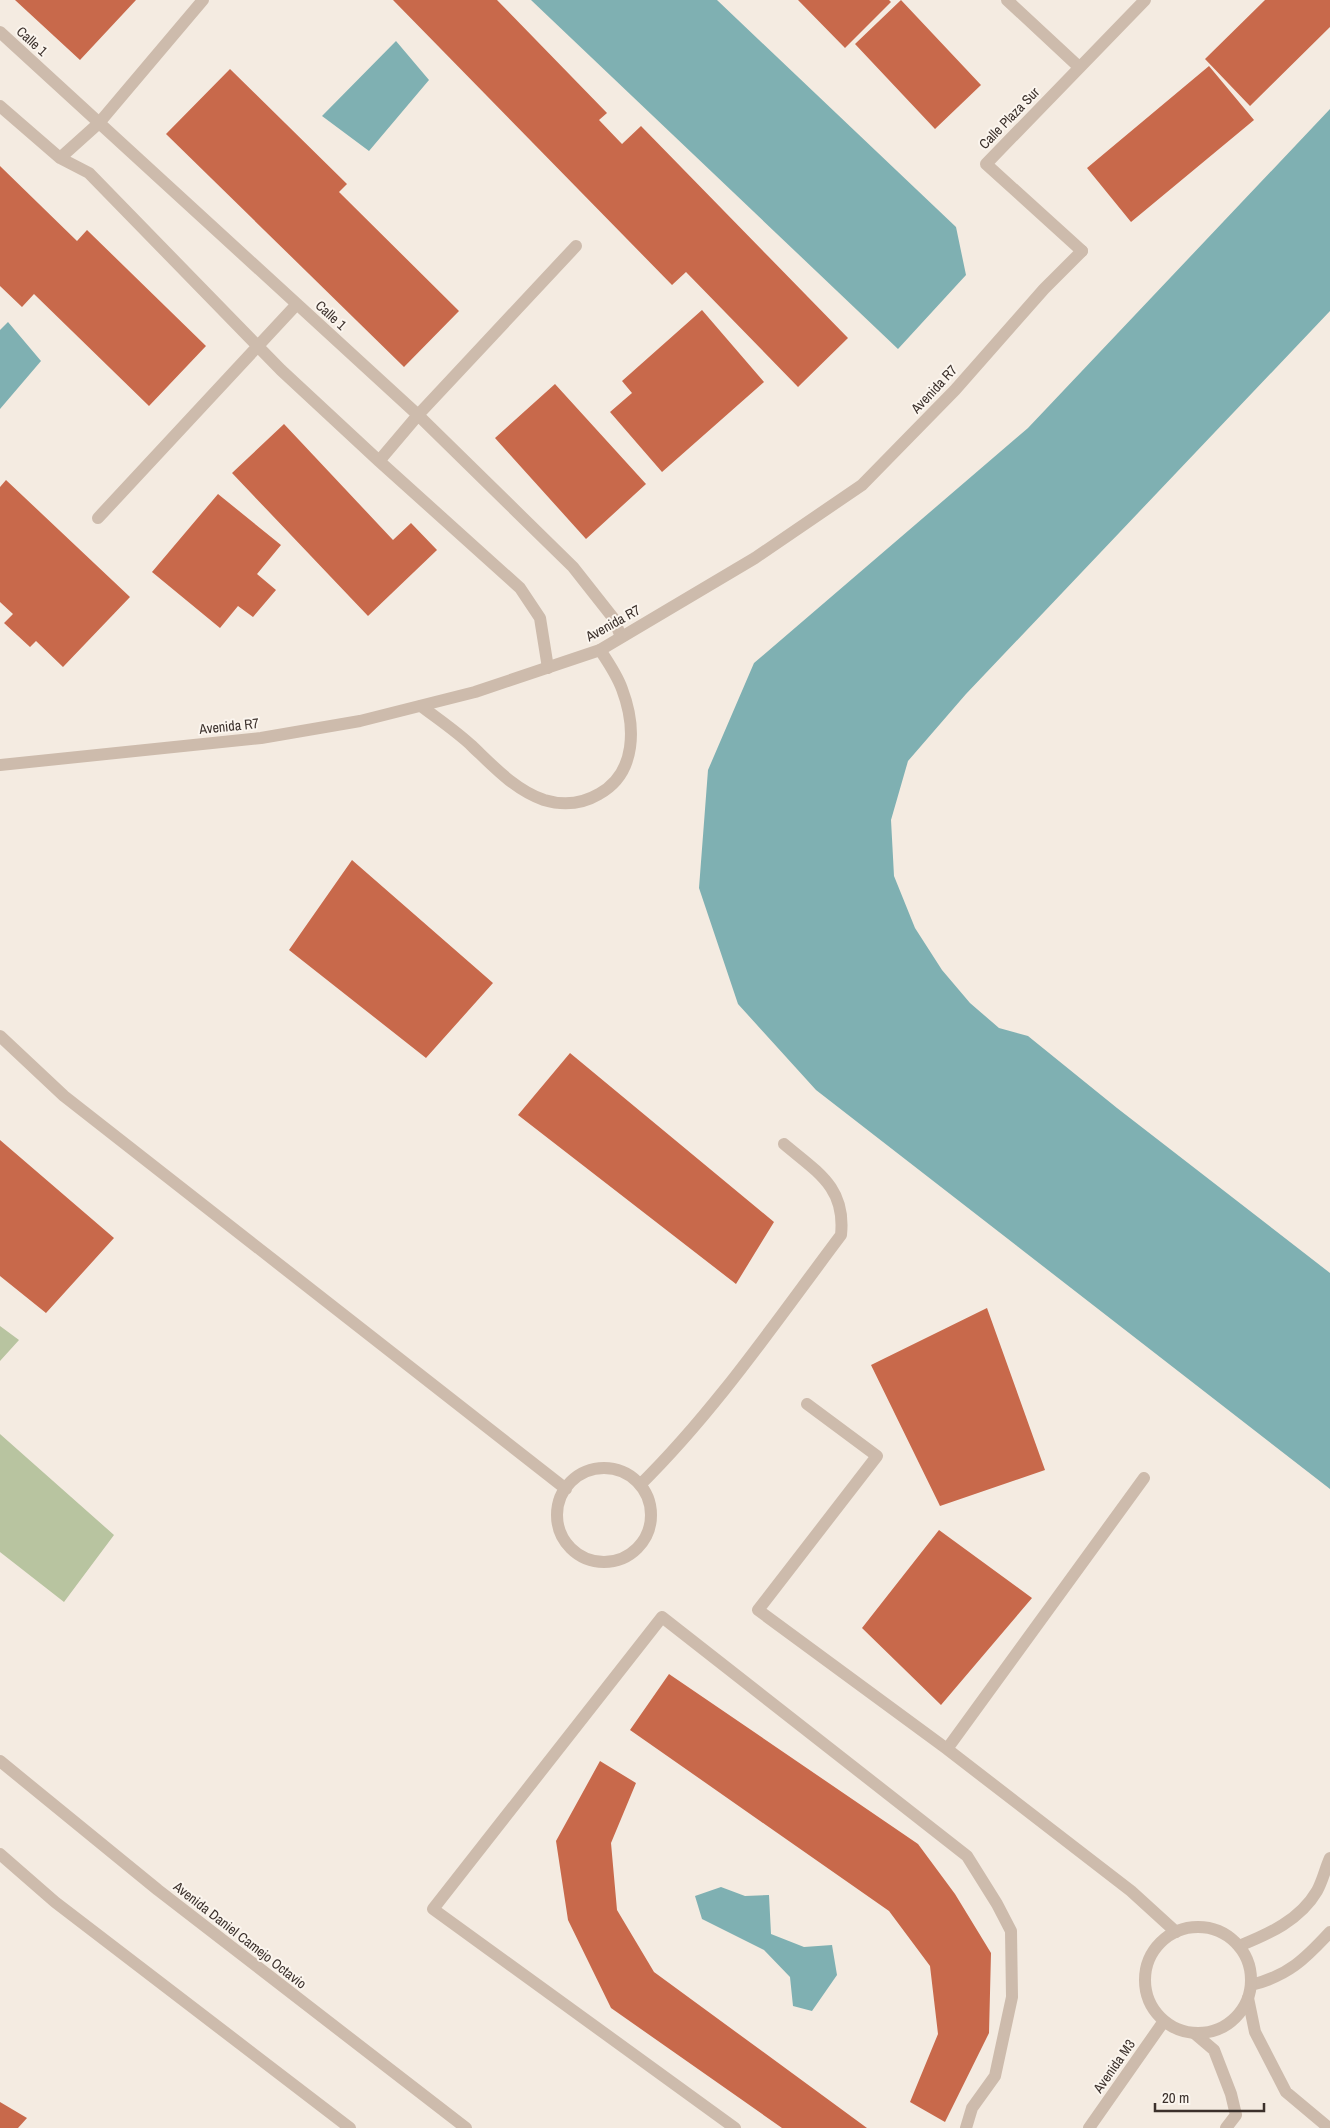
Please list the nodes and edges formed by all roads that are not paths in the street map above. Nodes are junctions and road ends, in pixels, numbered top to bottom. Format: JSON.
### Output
{"nodes":[{"id":1,"x":203,"y":0,"type":"edge"},
{"id":2,"x":1007,"y":0,"type":"edge"},
{"id":3,"x":1145,"y":0,"type":"edge"},
{"id":4,"x":0,"y":32,"type":"edge"},
{"id":5,"x":1079,"y":67,"type":"junction"},
{"id":6,"x":0,"y":106,"type":"edge"},
{"id":7,"x":99,"y":123,"type":"junction"},
{"id":8,"x":60,"y":158,"type":"junction"},
{"id":9,"x":576,"y":246,"type":"dead end"},
{"id":10,"x":1082,"y":251,"type":"joint"},
{"id":11,"x":297,"y":304,"type":"junction"},
{"id":12,"x":258,"y":346,"type":"junction"},
{"id":13,"x":418,"y":415,"type":"junction"},
{"id":14,"x":379,"y":462,"type":"junction"},
{"id":15,"x":98,"y":518,"type":"dead end"},
{"id":16,"x":621,"y":637,"type":"junction"},
{"id":17,"x":600,"y":650,"type":"junction"},
{"id":18,"x":548,"y":668,"type":"junction"},
{"id":19,"x":422,"y":706,"type":"junction"},
{"id":20,"x":0,"y":764,"type":"edge"},
{"id":21,"x":0,"y":1036,"type":"edge"},
{"id":22,"x":784,"y":1144,"type":"dead end"},
{"id":23,"x":807,"y":1404,"type":"dead end"},
{"id":24,"x":1144,"y":1478,"type":"dead end"},
{"id":25,"x":640,"y":1485,"type":"junction"},
{"id":26,"x":566,"y":1489,"type":"junction"},
{"id":27,"x":948,"y":1749,"type":"junction"},
{"id":28,"x":0,"y":1762,"type":"edge"},
{"id":29,"x":0,"y":1854,"type":"edge"},
{"id":30,"x":1330,"y":1858,"type":"edge"},
{"id":31,"x":1176,"y":1932,"type":"junction"},
{"id":32,"x":1330,"y":1932,"type":"edge"},
{"id":33,"x":1239,"y":1946,"type":"junction"},
{"id":34,"x":1251,"y":1985,"type":"junction"},
{"id":35,"x":1248,"y":1998,"type":"junction"},
{"id":36,"x":1164,"y":2021,"type":"junction"},
{"id":37,"x":1194,"y":2033,"type":"junction"},
{"id":38,"x":350,"y":2128,"type":"edge"},
{"id":39,"x":466,"y":2128,"type":"edge"},
{"id":40,"x":735,"y":2128,"type":"edge"},
{"id":41,"x":966,"y":2128,"type":"edge"},
{"id":42,"x":1089,"y":2128,"type":"edge"},
{"id":43,"x":1226,"y":2128,"type":"edge"},
{"id":44,"x":1329,"y":2128,"type":"edge"}],
"edges":[{"from":1,"to":7,"type":"street"},
{"from":2,"to":5,"type":"street"},
{"from":3,"to":5,"type":"street","name":"Calle Plaza Sur"},
{"from":4,"to":7,"type":"street","name":"Calle 1"},
{"from":5,"to":10,"type":"street","name":"Calle Plaza Sur"},
{"from":6,"to":8,"type":"street"},
{"from":7,"to":8,"type":"street"},
{"from":7,"to":11,"type":"street","name":"Calle 1"},
{"from":8,"to":12,"type":"street"},
{"from":9,"to":13,"type":"street"},
{"from":10,"to":16,"type":"street","name":"Avenida R7"},
{"from":11,"to":12,"type":"street"},
{"from":11,"to":13,"type":"street","name":"Calle 1"},
{"from":12,"to":14,"type":"street"},
{"from":12,"to":15,"type":"street"},
{"from":13,"to":14,"type":"street"},
{"from":13,"to":16,"type":"street","name":"Calle 1"},
{"from":14,"to":18,"type":"street"},
{"from":16,"to":17,"type":"street","name":"Avenida R7"},
{"from":17,"to":18,"type":"street","name":"Avenida R7"},
{"from":17,"to":19,"type":"street"},
{"from":18,"to":19,"type":"street","name":"Avenida R7"},
{"from":19,"to":20,"type":"street","name":"Avenida R7"},
{"from":21,"to":26,"type":"street"},
{"from":22,"to":25,"type":"street"},
{"from":23,"to":27,"type":"street"},
{"from":24,"to":27,"type":"street"},
{"from":25,"to":26,"type":"street"},
{"from":25,"to":26,"type":"street"},
{"from":27,"to":31,"type":"street"},
{"from":28,"to":39,"type":"street","name":"Avenida Daniel Camejo Octavio"},
{"from":29,"to":38,"type":"street"},
{"from":30,"to":33,"type":"street"},
{"from":31,"to":33,"type":"street"},
{"from":31,"to":36,"type":"street"},
{"from":32,"to":34,"type":"street"},
{"from":33,"to":34,"type":"street"},
{"from":34,"to":35,"type":"street"},
{"from":35,"to":37,"type":"street"},
{"from":35,"to":44,"type":"street"},
{"from":36,"to":37,"type":"street"},
{"from":36,"to":42,"type":"street","name":"Avenida M3"},
{"from":37,"to":43,"type":"street"},
{"from":40,"to":41,"type":"street"}]}
